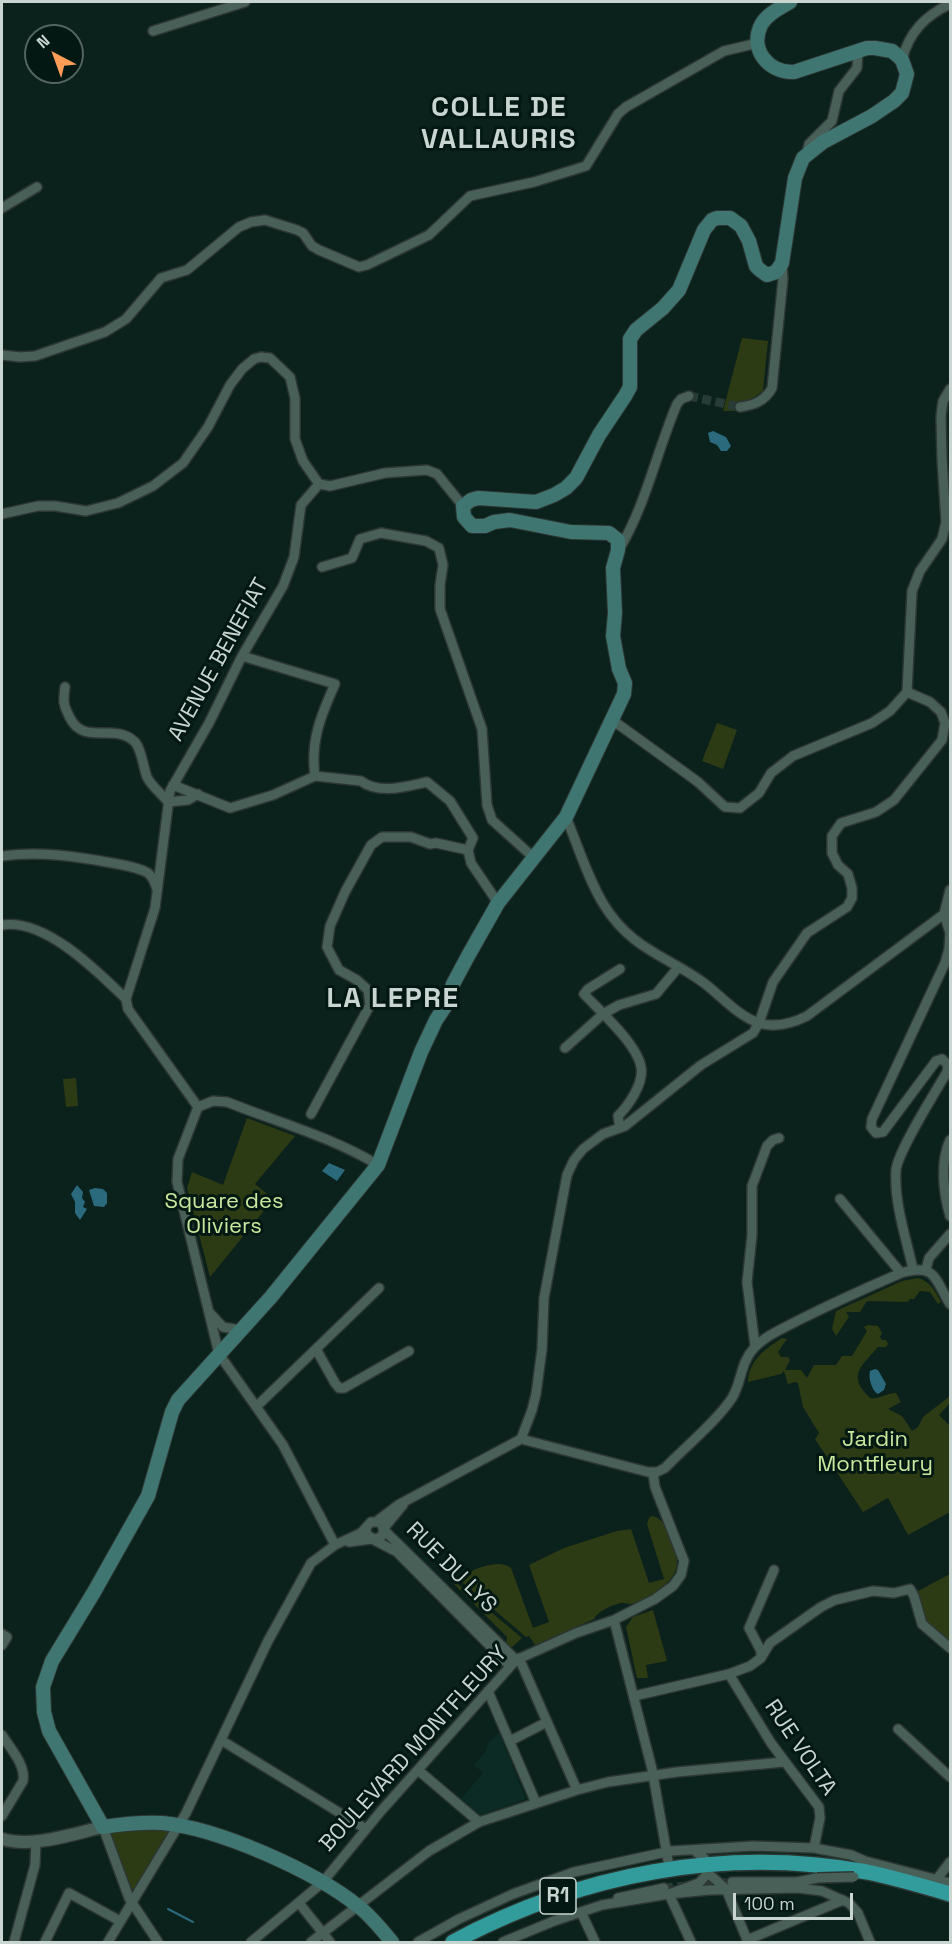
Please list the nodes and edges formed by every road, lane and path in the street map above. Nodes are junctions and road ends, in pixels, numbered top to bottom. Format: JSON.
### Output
{"nodes":[{"id":1,"x":245,"y":2,"type":"edge"},
{"id":2,"x":790,"y":2,"type":"edge"},
{"id":3,"x":951,"y":4,"type":"edge"},
{"id":4,"x":153,"y":31,"type":"dead end"},
{"id":5,"x":758,"y":43,"type":"junction"},
{"id":6,"x":858,"y":51,"type":"junction"},
{"id":7,"x":902,"y":60,"type":"junction"},
{"id":8,"x":807,"y":153,"type":"junction"},
{"id":9,"x":37,"y":187,"type":"dead end"},
{"id":10,"x":2,"y":208,"type":"edge"},
{"id":11,"x":782,"y":263,"type":"junction"},
{"id":12,"x":2,"y":355,"type":"edge"},
{"id":13,"x":951,"y":389,"type":"edge"},
{"id":14,"x":689,"y":396,"type":"dead end"},
{"id":15,"x":740,"y":407,"type":"tunnel mouth"},
{"id":16,"x":319,"y":484,"type":"junction"},
{"id":17,"x":463,"y":506,"type":"junction"},
{"id":18,"x":4,"y":513,"type":"edge"},
{"id":19,"x":618,"y":550,"type":"junction"},
{"id":20,"x":322,"y":567,"type":"dead end"},
{"id":21,"x":242,"y":656,"type":"junction"},
{"id":22,"x":65,"y":687,"type":"dead end"},
{"id":23,"x":907,"y":692,"type":"junction"},
{"id":24,"x":611,"y":719,"type":"junction"},
{"id":25,"x":315,"y":776,"type":"junction"},
{"id":26,"x":172,"y":788,"type":"junction"},
{"id":27,"x":198,"y":794,"type":"junction"},
{"id":28,"x":168,"y":802,"type":"junction"},
{"id":29,"x":566,"y":817,"type":"junction"},
{"id":30,"x":468,"y":850,"type":"junction"},
{"id":31,"x":2,"y":856,"type":"edge"},
{"id":32,"x":533,"y":857,"type":"junction"},
{"id":33,"x":161,"y":859,"type":"junction"},
{"id":34,"x":139,"y":870,"type":"junction"},
{"id":35,"x":951,"y":890,"type":"edge"},
{"id":36,"x":158,"y":891,"type":"junction"},
{"id":37,"x":498,"y":903,"type":"junction"},
{"id":38,"x":944,"y":914,"type":"junction"},
{"id":39,"x":2,"y":925,"type":"edge"},
{"id":40,"x":620,"y":969,"type":"dead end"},
{"id":41,"x":676,"y":970,"type":"dead end"},
{"id":42,"x":126,"y":999,"type":"junction"},
{"id":43,"x":603,"y":1014,"type":"junction"},
{"id":44,"x":759,"y":1023,"type":"junction"},
{"id":45,"x":565,"y":1048,"type":"dead end"},
{"id":46,"x":198,"y":1107,"type":"junction"},
{"id":47,"x":620,"y":1128,"type":"junction"},
{"id":48,"x":303,"y":1132,"type":"junction"},
{"id":49,"x":779,"y":1138,"type":"dead end"},
{"id":50,"x":951,"y":1140,"type":"edge"},
{"id":51,"x":378,"y":1165,"type":"junction"},
{"id":52,"x":948,"y":1166,"type":"edge"},
{"id":53,"x":840,"y":1199,"type":"dead end"},
{"id":54,"x":951,"y":1216,"type":"edge"},
{"id":55,"x":951,"y":1234,"type":"edge"},
{"id":56,"x":913,"y":1269,"type":"junction"},
{"id":57,"x":926,"y":1269,"type":"junction"},
{"id":58,"x":902,"y":1273,"type":"junction"},
{"id":59,"x":379,"y":1288,"type":"dead end"},
{"id":60,"x":951,"y":1304,"type":"edge"},
{"id":61,"x":208,"y":1311,"type":"junction"},
{"id":62,"x":240,"y":1330,"type":"junction"},
{"id":63,"x":755,"y":1346,"type":"junction"},
{"id":64,"x":316,"y":1348,"type":"junction"},
{"id":65,"x":409,"y":1351,"type":"dead end"},
{"id":66,"x":219,"y":1354,"type":"junction"},
{"id":67,"x":257,"y":1407,"type":"junction"},
{"id":68,"x":521,"y":1439,"type":"junction"},
{"id":69,"x":653,"y":1473,"type":"junction"},
{"id":70,"x":381,"y":1526,"type":"junction"},
{"id":71,"x":366,"y":1529,"type":"junction"},
{"id":72,"x":372,"y":1539,"type":"junction"},
{"id":73,"x":334,"y":1545,"type":"junction"},
{"id":74,"x":774,"y":1570,"type":"dead end"},
{"id":75,"x":614,"y":1620,"type":"junction"},
{"id":76,"x":487,"y":1637,"type":"junction"},
{"id":77,"x":951,"y":1648,"type":"edge"},
{"id":78,"x":761,"y":1658,"type":"junction"},
{"id":79,"x":515,"y":1662,"type":"junction"},
{"id":80,"x":729,"y":1674,"type":"junction"},
{"id":81,"x":488,"y":1691,"type":"junction"},
{"id":82,"x":634,"y":1696,"type":"junction"},
{"id":83,"x":547,"y":1722,"type":"junction"},
{"id":84,"x":897,"y":1729,"type":"dead end"},
{"id":85,"x":2,"y":1736,"type":"edge"},
{"id":86,"x":221,"y":1740,"type":"junction"},
{"id":87,"x":510,"y":1742,"type":"junction"},
{"id":88,"x":784,"y":1762,"type":"junction"},
{"id":89,"x":418,"y":1770,"type":"junction"},
{"id":90,"x":653,"y":1776,"type":"junction"},
{"id":91,"x":951,"y":1777,"type":"edge"},
{"id":92,"x":577,"y":1790,"type":"junction"},
{"id":93,"x":536,"y":1803,"type":"junction"},
{"id":94,"x":2,"y":1816,"type":"edge"},
{"id":95,"x":479,"y":1822,"type":"junction"},
{"id":96,"x":178,"y":1826,"type":"junction"},
{"id":97,"x":103,"y":1827,"type":"junction"},
{"id":98,"x":366,"y":1829,"type":"junction"},
{"id":99,"x":664,"y":1836,"type":"junction"},
{"id":100,"x":2,"y":1839,"type":"edge"},
{"id":101,"x":36,"y":1840,"type":"junction"},
{"id":102,"x":814,"y":1848,"type":"junction"},
{"id":103,"x":684,"y":1850,"type":"junction"},
{"id":104,"x":695,"y":1851,"type":"junction"},
{"id":105,"x":666,"y":1852,"type":"junction"},
{"id":106,"x":951,"y":1862,"type":"edge"},
{"id":107,"x":707,"y":1869,"type":"junction"},
{"id":108,"x":854,"y":1877,"type":"junction"},
{"id":109,"x":937,"y":1879,"type":"junction"},
{"id":110,"x":669,"y":1882,"type":"junction"},
{"id":111,"x":810,"y":1882,"type":"junction"},
{"id":112,"x":322,"y":1883,"type":"junction"},
{"id":113,"x":951,"y":1883,"type":"edge"},
{"id":114,"x":729,"y":1886,"type":"junction"},
{"id":115,"x":951,"y":1894,"type":"edge"},
{"id":116,"x":843,"y":1900,"type":"junction"},
{"id":117,"x":131,"y":1903,"type":"junction"},
{"id":118,"x":299,"y":1903,"type":"junction"},
{"id":119,"x":951,"y":1904,"type":"edge"},
{"id":120,"x":358,"y":1906,"type":"junction"},
{"id":121,"x":581,"y":1912,"type":"junction"},
{"id":122,"x":120,"y":1922,"type":"junction"},
{"id":123,"x":323,"y":1934,"type":"junction"},
{"id":124,"x":747,"y":1941,"type":"edge"},
{"id":125,"x":14,"y":1942,"type":"edge"},
{"id":126,"x":45,"y":1942,"type":"edge"},
{"id":127,"x":108,"y":1942,"type":"edge"},
{"id":128,"x":158,"y":1942,"type":"edge"},
{"id":129,"x":251,"y":1942,"type":"edge"},
{"id":130,"x":311,"y":1942,"type":"edge"},
{"id":131,"x":330,"y":1942,"type":"edge"},
{"id":132,"x":392,"y":1942,"type":"edge"},
{"id":133,"x":418,"y":1942,"type":"edge"},
{"id":134,"x":453,"y":1942,"type":"edge"},
{"id":135,"x":472,"y":1942,"type":"edge"},
{"id":136,"x":503,"y":1942,"type":"edge"},
{"id":137,"x":595,"y":1942,"type":"edge"},
{"id":138,"x":691,"y":1942,"type":"edge"},
{"id":139,"x":870,"y":1942,"type":"edge"}],
"edges":[{"from":1,"to":4,"type":"street"},
{"from":2,"to":5,"type":"main road"},
{"from":3,"to":7,"type":"street"},
{"from":5,"to":6,"type":"main road"},
{"from":5,"to":12,"type":"street"},
{"from":6,"to":7,"type":"main road"},
{"from":6,"to":8,"type":"street"},
{"from":7,"to":8,"type":"main road"},
{"from":8,"to":11,"type":"main road"},
{"from":9,"to":10,"type":"street"},
{"from":11,"to":15,"type":"street"},
{"from":11,"to":17,"type":"main road"},
{"from":13,"to":23,"type":"street"},
{"from":14,"to":19,"type":"street"},
{"from":16,"to":17,"type":"street"},
{"from":16,"to":18,"type":"street"},
{"from":16,"to":21,"type":"street","name":"AVENUE BENEFIAT"},
{"from":17,"to":19,"type":"main road"},
{"from":19,"to":24,"type":"main road"},
{"from":20,"to":32,"type":"street"},
{"from":21,"to":25,"type":"street"},
{"from":21,"to":26,"type":"street","name":"AVENUE BENEFIAT"},
{"from":22,"to":28,"type":"street"},
{"from":23,"to":24,"type":"street"},
{"from":23,"to":44,"type":"street"},
{"from":24,"to":29,"type":"main road"},
{"from":25,"to":27,"type":"street"},
{"from":25,"to":30,"type":"street"},
{"from":26,"to":27,"type":"street"},
{"from":26,"to":28,"type":"street","name":"AVENUE BENEFIAT"},
{"from":27,"to":28,"type":"street"},
{"from":28,"to":33,"type":"street","name":"AVENUE BENEFIAT"},
{"from":29,"to":32,"type":"main road"},
{"from":29,"to":44,"type":"street"},
{"from":30,"to":37,"type":"street"},
{"from":30,"to":48,"type":"street"},
{"from":31,"to":34,"type":"street"},
{"from":32,"to":37,"type":"main road"},
{"from":33,"to":34,"type":"street"},
{"from":33,"to":36,"type":"street","name":"AVENUE BENEFIAT"},
{"from":34,"to":36,"type":"street"},
{"from":35,"to":38,"type":"street"},
{"from":36,"to":42,"type":"street","name":"AVENUE BENEFIAT"},
{"from":37,"to":51,"type":"main road"},
{"from":38,"to":44,"type":"street"},
{"from":38,"to":56,"type":"street"},
{"from":39,"to":42,"type":"street"},
{"from":40,"to":43,"type":"street"},
{"from":41,"to":43,"type":"street"},
{"from":42,"to":46,"type":"street"},
{"from":43,"to":45,"type":"street"},
{"from":43,"to":47,"type":"street"},
{"from":44,"to":47,"type":"street"},
{"from":46,"to":48,"type":"street"},
{"from":46,"to":61,"type":"street"},
{"from":47,"to":68,"type":"street"},
{"from":48,"to":51,"type":"street"},
{"from":49,"to":63,"type":"street"},
{"from":50,"to":52,"type":"street"},
{"from":51,"to":62,"type":"main road"},
{"from":52,"to":54,"type":"street"},
{"from":53,"to":58,"type":"street"},
{"from":55,"to":57,"type":"street"},
{"from":56,"to":57,"type":"street"},
{"from":56,"to":58,"type":"street"},
{"from":57,"to":60,"type":"street"},
{"from":58,"to":63,"type":"street"},
{"from":59,"to":64,"type":"street"},
{"from":61,"to":62,"type":"street"},
{"from":61,"to":66,"type":"street"},
{"from":62,"to":66,"type":"main road"},
{"from":63,"to":69,"type":"street"},
{"from":64,"to":65,"type":"street"},
{"from":64,"to":67,"type":"street"},
{"from":66,"to":67,"type":"street"},
{"from":66,"to":97,"type":"main road"},
{"from":67,"to":73,"type":"street"},
{"from":68,"to":69,"type":"street"},
{"from":68,"to":70,"type":"street"},
{"from":69,"to":75,"type":"street","name":"BOULEVARD MONTFLEURY"},
{"from":70,"to":71,"type":"street"},
{"from":70,"to":72,"type":"street"},
{"from":70,"to":76,"type":"street","name":"RUE DU LYS"},
{"from":71,"to":72,"type":"street"},
{"from":71,"to":73,"type":"street"},
{"from":72,"to":73,"type":"street"},
{"from":72,"to":76,"type":"street","name":"RUE DU LYS"},
{"from":73,"to":86,"type":"street"},
{"from":74,"to":78,"type":"street"},
{"from":75,"to":79,"type":"street","name":"BOULEVARD MONTFLEURY"},
{"from":75,"to":82,"type":"street"},
{"from":76,"to":79,"type":"street","name":"RUE DU LYS"},
{"from":77,"to":78,"type":"street"},
{"from":78,"to":80,"type":"street"},
{"from":79,"to":81,"type":"street","name":"BOULEVARD MONTFLEURY"},
{"from":79,"to":83,"type":"street"},
{"from":80,"to":82,"type":"street"},
{"from":80,"to":88,"type":"street","name":"RUE VOLTA"},
{"from":81,"to":87,"type":"street"},
{"from":81,"to":89,"type":"street","name":"BOULEVARD MONTFLEURY"},
{"from":82,"to":90,"type":"street"},
{"from":83,"to":87,"type":"street"},
{"from":83,"to":92,"type":"street"},
{"from":84,"to":91,"type":"street"},
{"from":85,"to":94,"type":"street"},
{"from":86,"to":96,"type":"street"},
{"from":86,"to":98,"type":"street"},
{"from":87,"to":93,"type":"street"},
{"from":88,"to":90,"type":"street"},
{"from":88,"to":102,"type":"street","name":"RUE VOLTA"},
{"from":89,"to":95,"type":"street"},
{"from":89,"to":98,"type":"street","name":"BOULEVARD MONTFLEURY"},
{"from":90,"to":92,"type":"street"},
{"from":90,"to":99,"type":"street"},
{"from":92,"to":93,"type":"street"},
{"from":93,"to":95,"type":"street"},
{"from":95,"to":120,"type":"street"},
{"from":96,"to":97,"type":"main road"},
{"from":96,"to":112,"type":"main road"},
{"from":96,"to":117,"type":"street"},
{"from":97,"to":101,"type":"street"},
{"from":97,"to":117,"type":"street"},
{"from":98,"to":112,"type":"street","name":"BOULEVARD MONTFLEURY"},
{"from":99,"to":103,"type":"street"},
{"from":99,"to":105,"type":"street"},
{"from":100,"to":101,"type":"street"},
{"from":101,"to":125,"type":"street"},
{"from":102,"to":104,"type":"street"},
{"from":102,"to":109,"type":"street"},
{"from":103,"to":104,"type":"street"},
{"from":103,"to":105,"type":"street"},
{"from":103,"to":110,"type":"street"},
{"from":104,"to":107,"type":"street"},
{"from":105,"to":110,"type":"street"},
{"from":105,"to":133,"type":"street"},
{"from":106,"to":109,"type":"street"},
{"from":107,"to":108,"type":"highway","number":"R1"},
{"from":107,"to":110,"type":"highway","number":"R1"},
{"from":107,"to":110,"type":"street"},
{"from":107,"to":114,"type":"street"},
{"from":107,"to":115,"type":"highway","number":"R1"},
{"from":108,"to":111,"type":"street","bridge":true},
{"from":108,"to":119,"type":"highway","number":"R1"},
{"from":109,"to":113,"type":"street"},
{"from":110,"to":114,"type":"street"},
{"from":110,"to":121,"type":"street"},
{"from":110,"to":134,"type":"highway","number":"R1"},
{"from":110,"to":135,"type":"highway","number":"R1"},
{"from":110,"to":138,"type":"street"},
{"from":111,"to":114,"type":"street"},
{"from":111,"to":116,"type":"street"},
{"from":112,"to":118,"type":"street","name":"BOULEVARD MONTFLEURY"},
{"from":112,"to":120,"type":"main road"},
{"from":114,"to":124,"type":"street"},
{"from":116,"to":124,"type":"street"},
{"from":116,"to":139,"type":"street"},
{"from":117,"to":122,"type":"street"},
{"from":117,"to":128,"type":"street"},
{"from":118,"to":123,"type":"street"},
{"from":118,"to":129,"type":"street","name":"BOULEVARD MONTFLEURY"},
{"from":120,"to":123,"type":"street"},
{"from":120,"to":132,"type":"main road"},
{"from":121,"to":136,"type":"street"},
{"from":121,"to":137,"type":"street"},
{"from":122,"to":126,"type":"street"},
{"from":122,"to":127,"type":"street"},
{"from":123,"to":130,"type":"street"},
{"from":123,"to":131,"type":"street"}]}
